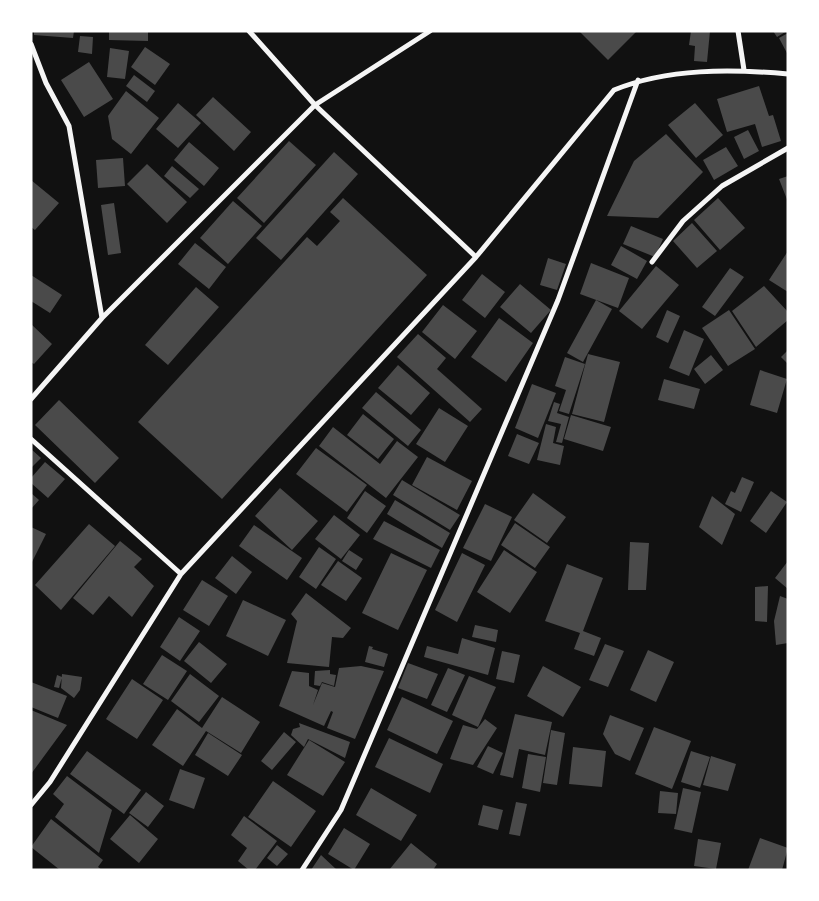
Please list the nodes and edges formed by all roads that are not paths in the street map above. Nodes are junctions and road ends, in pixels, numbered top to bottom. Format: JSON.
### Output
{"nodes":[{"id":1,"x":249,"y":31,"type":"edge"},
{"id":2,"x":430,"y":31,"type":"edge"},
{"id":3,"x":738,"y":31,"type":"edge"},
{"id":4,"x":31,"y":44,"type":"edge"},
{"id":5,"x":744,"y":70,"type":"junction"},
{"id":6,"x":788,"y":74,"type":"edge"},
{"id":7,"x":638,"y":80,"type":"junction"},
{"id":8,"x":315,"y":105,"type":"junction"},
{"id":9,"x":788,"y":148,"type":"edge"},
{"id":10,"x":476,"y":257,"type":"junction"},
{"id":11,"x":652,"y":262,"type":"dead end"},
{"id":12,"x":102,"y":318,"type":"junction"},
{"id":13,"x":31,"y":400,"type":"edge"},
{"id":14,"x":31,"y":439,"type":"edge"},
{"id":15,"x":181,"y":574,"type":"junction"},
{"id":16,"x":31,"y":805,"type":"edge"},
{"id":17,"x":302,"y":870,"type":"edge"}],
"edges":[{"from":1,"to":8,"type":"street"},
{"from":2,"to":8,"type":"street"},
{"from":3,"to":5,"type":"street"},
{"from":4,"to":12,"type":"street"},
{"from":5,"to":6,"type":"street"},
{"from":5,"to":7,"type":"street"},
{"from":7,"to":10,"type":"street"},
{"from":7,"to":17,"type":"street"},
{"from":8,"to":10,"type":"street"},
{"from":8,"to":12,"type":"street"},
{"from":9,"to":11,"type":"street"},
{"from":10,"to":15,"type":"street"},
{"from":12,"to":13,"type":"street"},
{"from":14,"to":15,"type":"street"},
{"from":15,"to":16,"type":"street"}]}
